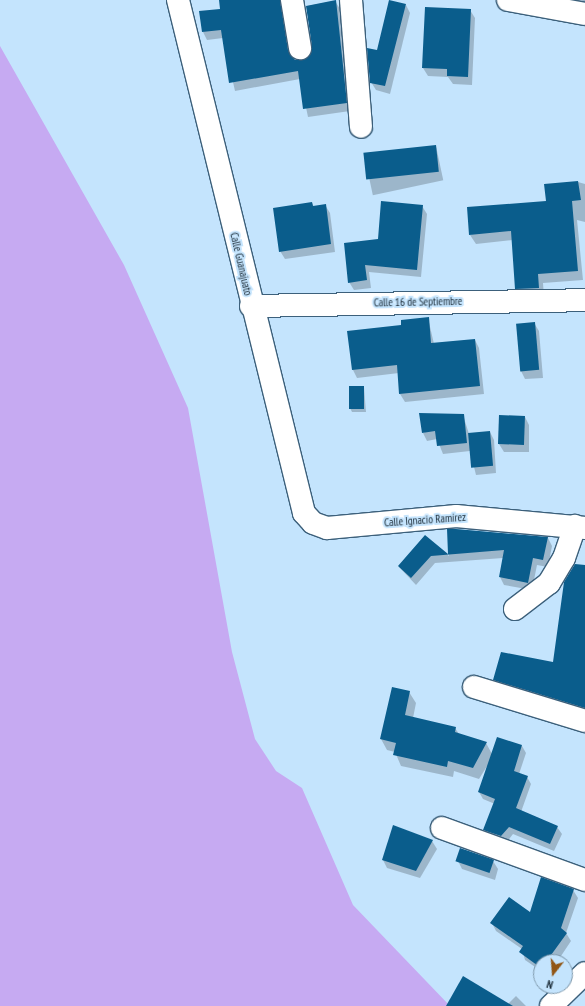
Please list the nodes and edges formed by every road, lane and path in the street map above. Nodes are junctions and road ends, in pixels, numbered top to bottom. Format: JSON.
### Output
{"nodes":[{"id":1,"x":178,"y":0,"type":"edge"},
{"id":2,"x":292,"y":0,"type":"edge"},
{"id":3,"x":351,"y":0,"type":"edge"},
{"id":4,"x":508,"y":0,"type":"edge"},
{"id":5,"x":585,"y":14,"type":"edge"},
{"id":6,"x":300,"y":48,"type":"dead end"},
{"id":7,"x":361,"y":127,"type":"dead end"},
{"id":8,"x":585,"y":300,"type":"edge"},
{"id":9,"x":251,"y":306,"type":"junction"},
{"id":10,"x":313,"y":523,"type":"joint"},
{"id":11,"x":580,"y":527,"type":"edge"},
{"id":12,"x":515,"y":609,"type":"dead end"},
{"id":13,"x":474,"y":687,"type":"dead end"},
{"id":14,"x":585,"y":721,"type":"edge"},
{"id":15,"x":442,"y":828,"type":"dead end"},
{"id":16,"x":585,"y":880,"type":"edge"},
{"id":17,"x":585,"y":973,"type":"edge"},
{"id":18,"x":552,"y":1006,"type":"edge"}],
"edges":[{"from":1,"to":9,"type":"street","name":"Calle Guanajuato"},
{"from":2,"to":6,"type":"street"},
{"from":3,"to":7,"type":"street"},
{"from":4,"to":5,"type":"street"},
{"from":8,"to":9,"type":"street","name":"Calle 16 de Septiembre"},
{"from":9,"to":10,"type":"street","name":"Calle Guanajuato"},
{"from":10,"to":11,"type":"street","name":"Calle Ignacio Ramírez"},
{"from":11,"to":12,"type":"street"},
{"from":13,"to":14,"type":"street"},
{"from":15,"to":16,"type":"street"},
{"from":17,"to":18,"type":"street"}]}
